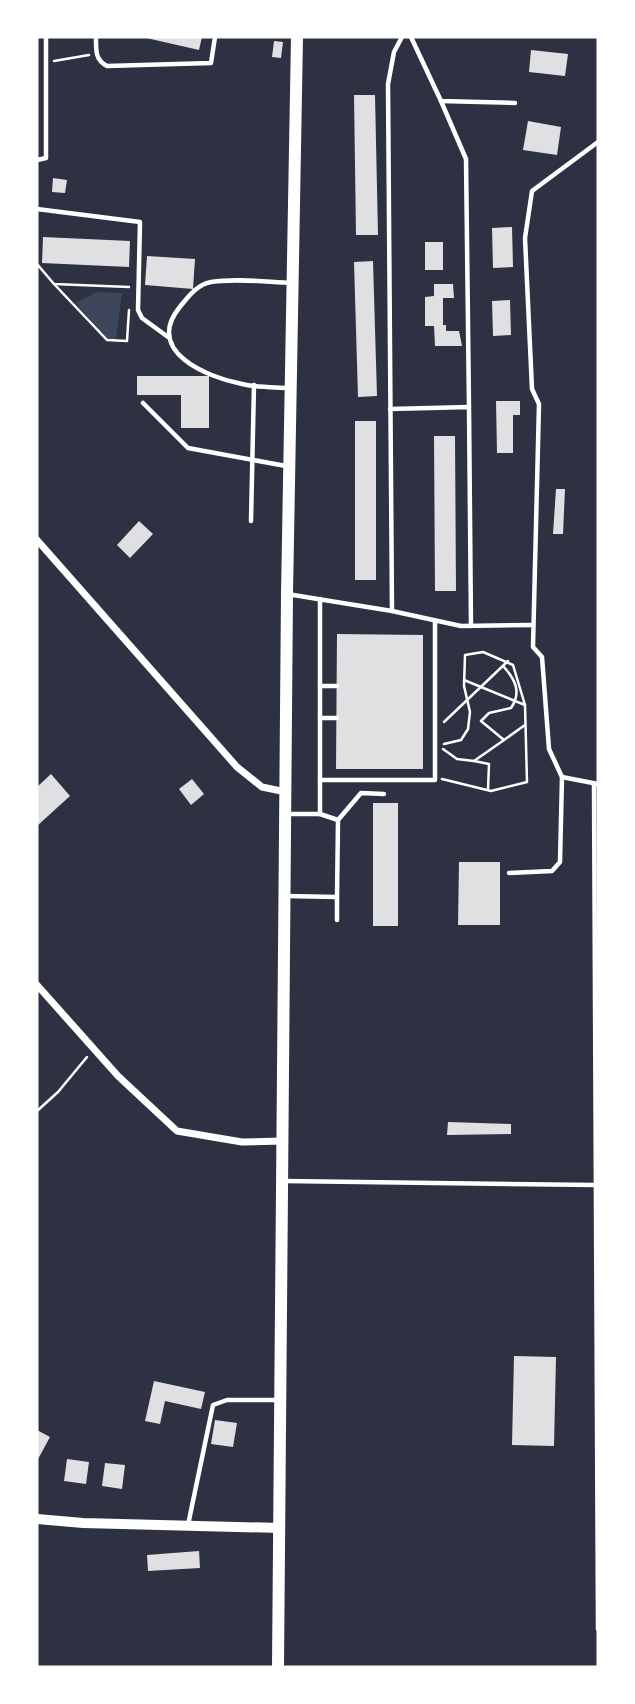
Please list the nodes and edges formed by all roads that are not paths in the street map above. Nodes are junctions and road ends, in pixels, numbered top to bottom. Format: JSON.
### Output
{"nodes":[{"id":1,"x":46,"y":37,"type":"edge"},
{"id":2,"x":96,"y":37,"type":"edge"},
{"id":3,"x":215,"y":37,"type":"edge"},
{"id":4,"x":297,"y":37,"type":"edge"},
{"id":5,"x":402,"y":37,"type":"edge"},
{"id":6,"x":411,"y":37,"type":"edge"},
{"id":7,"x":441,"y":101,"type":"junction"},
{"id":8,"x":515,"y":103,"type":"dead end"},
{"id":9,"x":598,"y":142,"type":"edge"},
{"id":10,"x":37,"y":160,"type":"edge"},
{"id":11,"x":37,"y":209,"type":"edge"},
{"id":12,"x":292,"y":283,"type":"junction"},
{"id":13,"x":168,"y":338,"type":"junction"},
{"id":14,"x":254,"y":385,"type":"junction"},
{"id":15,"x":291,"y":388,"type":"junction"},
{"id":16,"x":144,"y":403,"type":"dead end"},
{"id":17,"x":469,"y":407,"type":"junction"},
{"id":18,"x":390,"y":409,"type":"junction"},
{"id":19,"x":251,"y":459,"type":"junction"},
{"id":20,"x":289,"y":466,"type":"junction"},
{"id":21,"x":251,"y":522,"type":"dead end"},
{"id":22,"x":37,"y":540,"type":"edge"},
{"id":23,"x":287,"y":593,"type":"junction"},
{"id":24,"x":320,"y":599,"type":"junction"},
{"id":25,"x":392,"y":611,"type":"junction"},
{"id":26,"x":435,"y":622,"type":"junction"},
{"id":27,"x":533,"y":625,"type":"junction"},
{"id":28,"x":471,"y":626,"type":"junction"},
{"id":29,"x":320,"y":686,"type":"junction"},
{"id":30,"x":337,"y":686,"type":"dead end"},
{"id":31,"x":320,"y":718,"type":"junction"},
{"id":32,"x":337,"y":718,"type":"dead end"},
{"id":33,"x":562,"y":777,"type":"junction"},
{"id":34,"x":320,"y":780,"type":"junction"},
{"id":35,"x":596,"y":784,"type":"edge"},
{"id":36,"x":287,"y":792,"type":"junction"},
{"id":37,"x":384,"y":794,"type":"dead end"},
{"id":38,"x":286,"y":814,"type":"junction"},
{"id":39,"x":320,"y":814,"type":"junction"},
{"id":40,"x":338,"y":820,"type":"junction"},
{"id":41,"x":509,"y":873,"type":"dead end"},
{"id":42,"x":285,"y":896,"type":"junction"},
{"id":43,"x":337,"y":897,"type":"junction"},
{"id":44,"x":337,"y":920,"type":"dead end"},
{"id":45,"x":37,"y":985,"type":"edge"},
{"id":46,"x":282,"y":1141,"type":"junction"},
{"id":47,"x":282,"y":1181,"type":"junction"},
{"id":48,"x":595,"y":1185,"type":"junction"},
{"id":49,"x":597,"y":1219,"type":"edge"},
{"id":50,"x":281,"y":1400,"type":"junction"},
{"id":51,"x":37,"y":1519,"type":"edge"},
{"id":52,"x":188,"y":1525,"type":"junction"},
{"id":53,"x":280,"y":1528,"type":"junction"},
{"id":54,"x":598,"y":1629,"type":"edge"},
{"id":55,"x":278,"y":1667,"type":"edge"}],
"edges":[{"from":1,"to":10,"type":"lane"},
{"from":2,"to":3,"type":"lane"},
{"from":4,"to":12,"type":"main road"},
{"from":5,"to":18,"type":"lane"},
{"from":6,"to":7,"type":"lane"},
{"from":7,"to":8,"type":"lane"},
{"from":7,"to":17,"type":"lane"},
{"from":9,"to":27,"type":"lane"},
{"from":11,"to":13,"type":"lane"},
{"from":12,"to":13,"type":"lane"},
{"from":12,"to":15,"type":"main road"},
{"from":13,"to":14,"type":"lane"},
{"from":14,"to":15,"type":"lane"},
{"from":14,"to":19,"type":"lane"},
{"from":15,"to":20,"type":"main road"},
{"from":16,"to":19,"type":"lane"},
{"from":17,"to":18,"type":"lane"},
{"from":17,"to":28,"type":"lane"},
{"from":18,"to":25,"type":"lane"},
{"from":19,"to":20,"type":"lane"},
{"from":19,"to":21,"type":"lane"},
{"from":20,"to":23,"type":"main road"},
{"from":22,"to":36,"type":"street"},
{"from":23,"to":24,"type":"lane"},
{"from":23,"to":36,"type":"main road"},
{"from":24,"to":25,"type":"lane"},
{"from":24,"to":29,"type":"lane"},
{"from":25,"to":26,"type":"lane"},
{"from":26,"to":28,"type":"lane"},
{"from":26,"to":34,"type":"lane"},
{"from":27,"to":28,"type":"lane"},
{"from":27,"to":33,"type":"lane"},
{"from":29,"to":30,"type":"lane"},
{"from":29,"to":31,"type":"lane"},
{"from":31,"to":32,"type":"lane"},
{"from":31,"to":34,"type":"lane"},
{"from":33,"to":35,"type":"lane"},
{"from":33,"to":41,"type":"lane"},
{"from":34,"to":39,"type":"lane"},
{"from":35,"to":48,"type":"lane"},
{"from":36,"to":38,"type":"main road"},
{"from":37,"to":40,"type":"lane"},
{"from":38,"to":39,"type":"lane"},
{"from":38,"to":42,"type":"main road"},
{"from":39,"to":40,"type":"lane"},
{"from":40,"to":43,"type":"lane"},
{"from":42,"to":43,"type":"lane"},
{"from":42,"to":46,"type":"main road"},
{"from":43,"to":44,"type":"lane"},
{"from":45,"to":46,"type":"street"},
{"from":46,"to":47,"type":"main road"},
{"from":47,"to":48,"type":"lane"},
{"from":47,"to":50,"type":"main road"},
{"from":48,"to":49,"type":"lane"},
{"from":49,"to":54,"type":"lane"},
{"from":50,"to":52,"type":"lane"},
{"from":50,"to":53,"type":"main road"},
{"from":51,"to":52,"type":"street"},
{"from":52,"to":53,"type":"street"},
{"from":53,"to":55,"type":"main road"}]}
